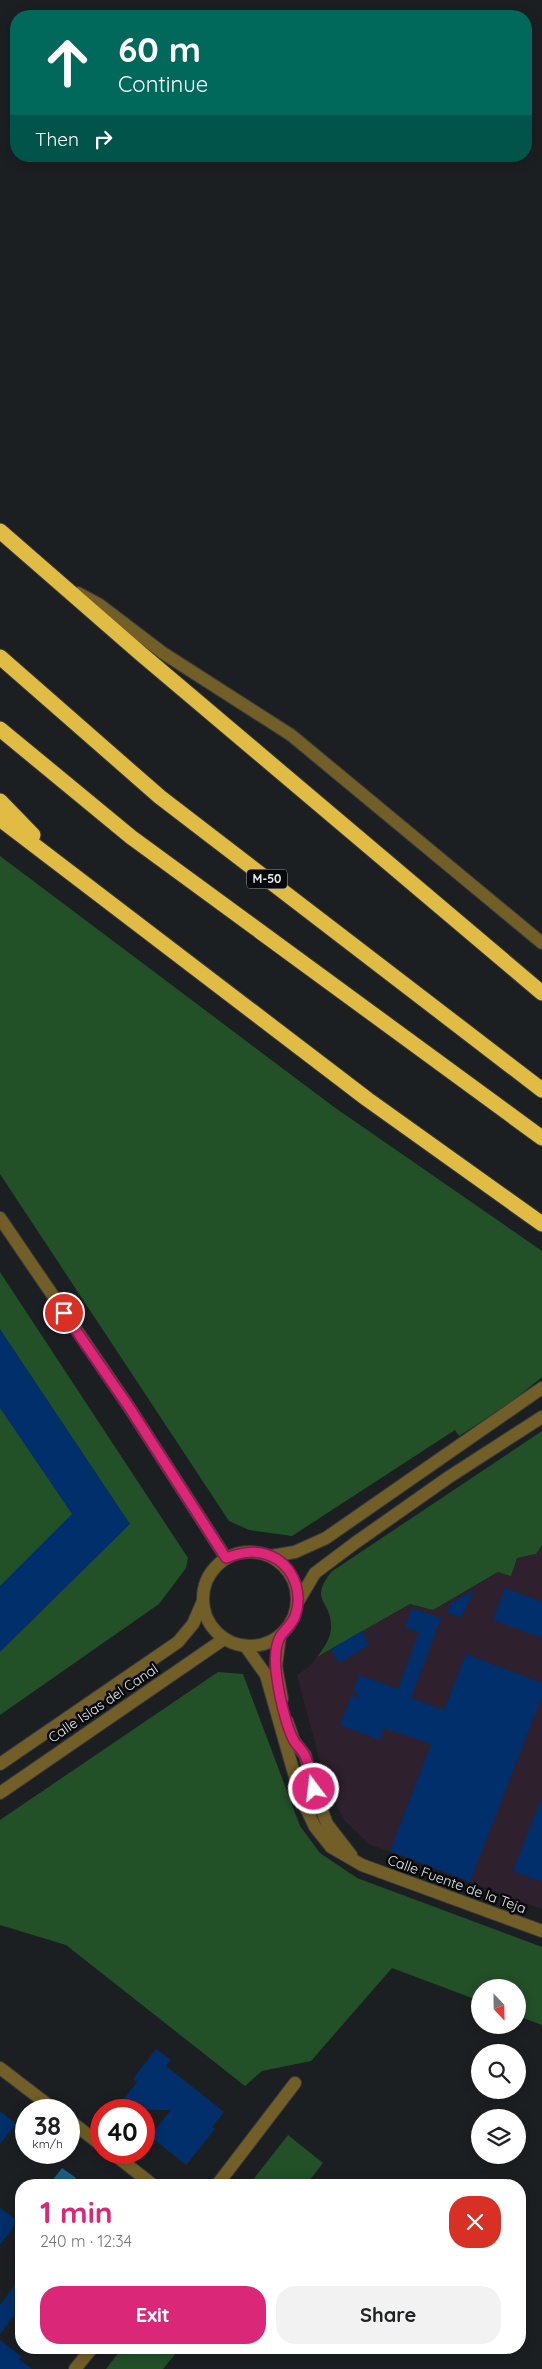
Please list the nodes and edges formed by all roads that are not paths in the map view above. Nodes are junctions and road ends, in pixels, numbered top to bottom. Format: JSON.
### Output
{"nodes":[{"id":1,"x":0,"y":531,"type":"edge"},
{"id":2,"x":60,"y":583,"type":"junction"},
{"id":3,"x":0,"y":657,"type":"edge"},
{"id":4,"x":0,"y":729,"type":"edge"},
{"id":5,"x":0,"y":801,"type":"edge"},
{"id":6,"x":0,"y":819,"type":"edge"},
{"id":7,"x":92,"y":891,"type":"junction"},
{"id":8,"x":542,"y":943,"type":"edge"},
{"id":9,"x":542,"y":992,"type":"edge"},
{"id":10,"x":542,"y":1090,"type":"edge"},
{"id":11,"x":542,"y":1138,"type":"edge"},
{"id":12,"x":0,"y":1218,"type":"edge"},
{"id":13,"x":542,"y":1224,"type":"edge"},
{"id":14,"x":542,"y":1388,"type":"edge"},
{"id":15,"x":542,"y":1417,"type":"edge"},
{"id":16,"x":271,"y":1556,"type":"junction"},
{"id":17,"x":226,"y":1558,"type":"junction"},
{"id":18,"x":299,"y":1600,"type":"junction"},
{"id":19,"x":203,"y":1601,"type":"junction"},
{"id":20,"x":280,"y":1636,"type":"junction"},
{"id":21,"x":224,"y":1639,"type":"junction"},
{"id":22,"x":246,"y":1647,"type":"junction"},
{"id":23,"x":0,"y":1764,"type":"edge"},
{"id":24,"x":0,"y":1793,"type":"edge"},
{"id":25,"x":362,"y":1865,"type":"junction"},
{"id":26,"x":542,"y":1931,"type":"edge"},
{"id":27,"x":0,"y":2068,"type":"edge"},
{"id":28,"x":295,"y":2083,"type":"dead end"},
{"id":29,"x":41,"y":2099,"type":"edge"},
{"id":30,"x":80,"y":2129,"type":"edge"},
{"id":31,"x":90,"y":2136,"type":"edge"},
{"id":32,"x":126,"y":2164,"type":"edge"},
{"id":33,"x":145,"y":2179,"type":"edge"},
{"id":34,"x":222,"y":2179,"type":"edge"},
{"id":35,"x":87,"y":2354,"type":"edge"},
{"id":36,"x":75,"y":2369,"type":"edge"}],
"edges":[{"from":1,"to":2,"type":"highway"},
{"from":2,"to":8,"type":"street"},
{"from":2,"to":9,"type":"highway"},
{"from":3,"to":10,"type":"highway","number":"M-50"},
{"from":4,"to":11,"type":"highway"},
{"from":5,"to":7,"type":"highway"},
{"from":6,"to":7,"type":"highway"},
{"from":7,"to":13,"type":"highway"},
{"from":12,"to":17,"type":"street"},
{"from":14,"to":16,"type":"street"},
{"from":15,"to":18,"type":"street"},
{"from":16,"to":17,"type":"street"},
{"from":16,"to":18,"type":"street"},
{"from":17,"to":19,"type":"street"},
{"from":18,"to":20,"type":"street"},
{"from":19,"to":21,"type":"street"},
{"from":19,"to":23,"type":"street","name":"Calle Islas del Canal"},
{"from":20,"to":22,"type":"street"},
{"from":20,"to":25,"type":"street","name":"Calle Fuente de la Teja"},
{"from":21,"to":22,"type":"street"},
{"from":21,"to":24,"type":"street","name":"Calle Islas del Canal"},
{"from":22,"to":25,"type":"street","name":"Calle Fuente de la Teja"},
{"from":25,"to":26,"type":"street","name":"Calle Fuente de la Teja"},
{"from":27,"to":29,"type":"street"},
{"from":28,"to":34,"type":"street"},
{"from":30,"to":31,"type":"street"},
{"from":32,"to":33,"type":"street"},
{"from":35,"to":36,"type":"street"}]}
